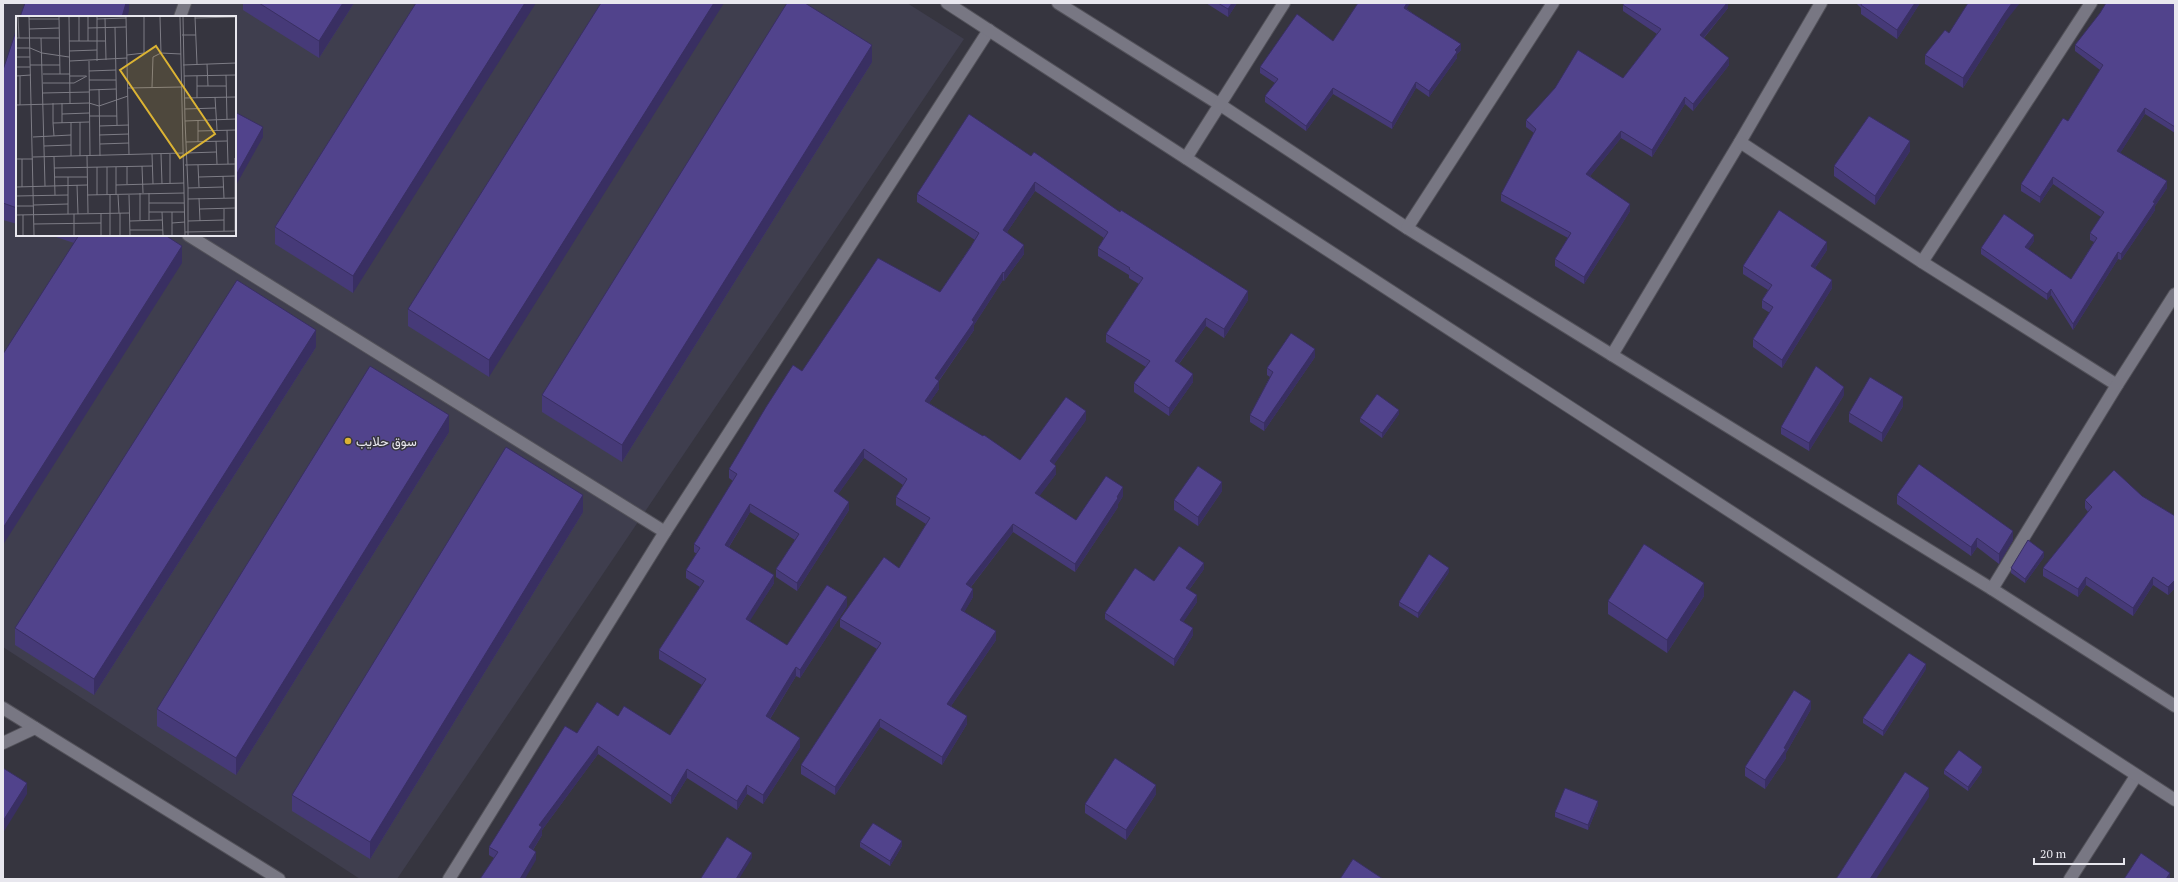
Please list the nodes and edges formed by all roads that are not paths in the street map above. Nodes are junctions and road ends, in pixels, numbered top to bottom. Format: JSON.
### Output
{"nodes":[{"id":1,"x":186,"y":3,"type":"edge"},
{"id":2,"x":947,"y":3,"type":"edge"},
{"id":3,"x":1058,"y":3,"type":"edge"},
{"id":4,"x":1284,"y":3,"type":"edge"},
{"id":5,"x":1553,"y":3,"type":"edge"},
{"id":6,"x":1821,"y":3,"type":"edge"},
{"id":7,"x":2091,"y":3,"type":"edge"},
{"id":8,"x":180,"y":16,"type":"edge"},
{"id":9,"x":989,"y":30,"type":"junction"},
{"id":10,"x":1219,"y":104,"type":"junction"},
{"id":11,"x":1740,"y":142,"type":"junction"},
{"id":12,"x":1186,"y":158,"type":"junction"},
{"id":13,"x":1407,"y":228,"type":"junction"},
{"id":14,"x":190,"y":236,"type":"edge"},
{"id":15,"x":1922,"y":262,"type":"junction"},
{"id":16,"x":2175,"y":294,"type":"edge"},
{"id":17,"x":1612,"y":355,"type":"junction"},
{"id":18,"x":2117,"y":385,"type":"junction"},
{"id":19,"x":665,"y":532,"type":"junction"},
{"id":20,"x":1992,"y":589,"type":"junction"},
{"id":21,"x":2175,"y":706,"type":"edge"},
{"id":22,"x":3,"y":708,"type":"edge"},
{"id":23,"x":35,"y":728,"type":"junction"},
{"id":24,"x":3,"y":743,"type":"edge"},
{"id":25,"x":2136,"y":776,"type":"junction"},
{"id":26,"x":2175,"y":800,"type":"edge"},
{"id":27,"x":279,"y":879,"type":"edge"},
{"id":28,"x":448,"y":879,"type":"edge"},
{"id":29,"x":2070,"y":879,"type":"edge"}],
"edges":[{"from":1,"to":8,"type":"street"},
{"from":2,"to":9,"type":"street"},
{"from":3,"to":10,"type":"street"},
{"from":4,"to":10,"type":"street"},
{"from":5,"to":13,"type":"street"},
{"from":6,"to":11,"type":"street"},
{"from":7,"to":15,"type":"street"},
{"from":9,"to":12,"type":"street"},
{"from":9,"to":19,"type":"street"},
{"from":10,"to":12,"type":"street"},
{"from":10,"to":13,"type":"street"},
{"from":11,"to":15,"type":"street"},
{"from":11,"to":17,"type":"street"},
{"from":12,"to":25,"type":"street"},
{"from":13,"to":17,"type":"street"},
{"from":14,"to":19,"type":"street"},
{"from":15,"to":18,"type":"street"},
{"from":16,"to":18,"type":"street"},
{"from":17,"to":20,"type":"street"},
{"from":18,"to":20,"type":"street"},
{"from":19,"to":28,"type":"street"},
{"from":20,"to":21,"type":"street"},
{"from":22,"to":23,"type":"street"},
{"from":23,"to":24,"type":"street"},
{"from":23,"to":27,"type":"street"},
{"from":25,"to":26,"type":"street"},
{"from":25,"to":29,"type":"street"}]}
